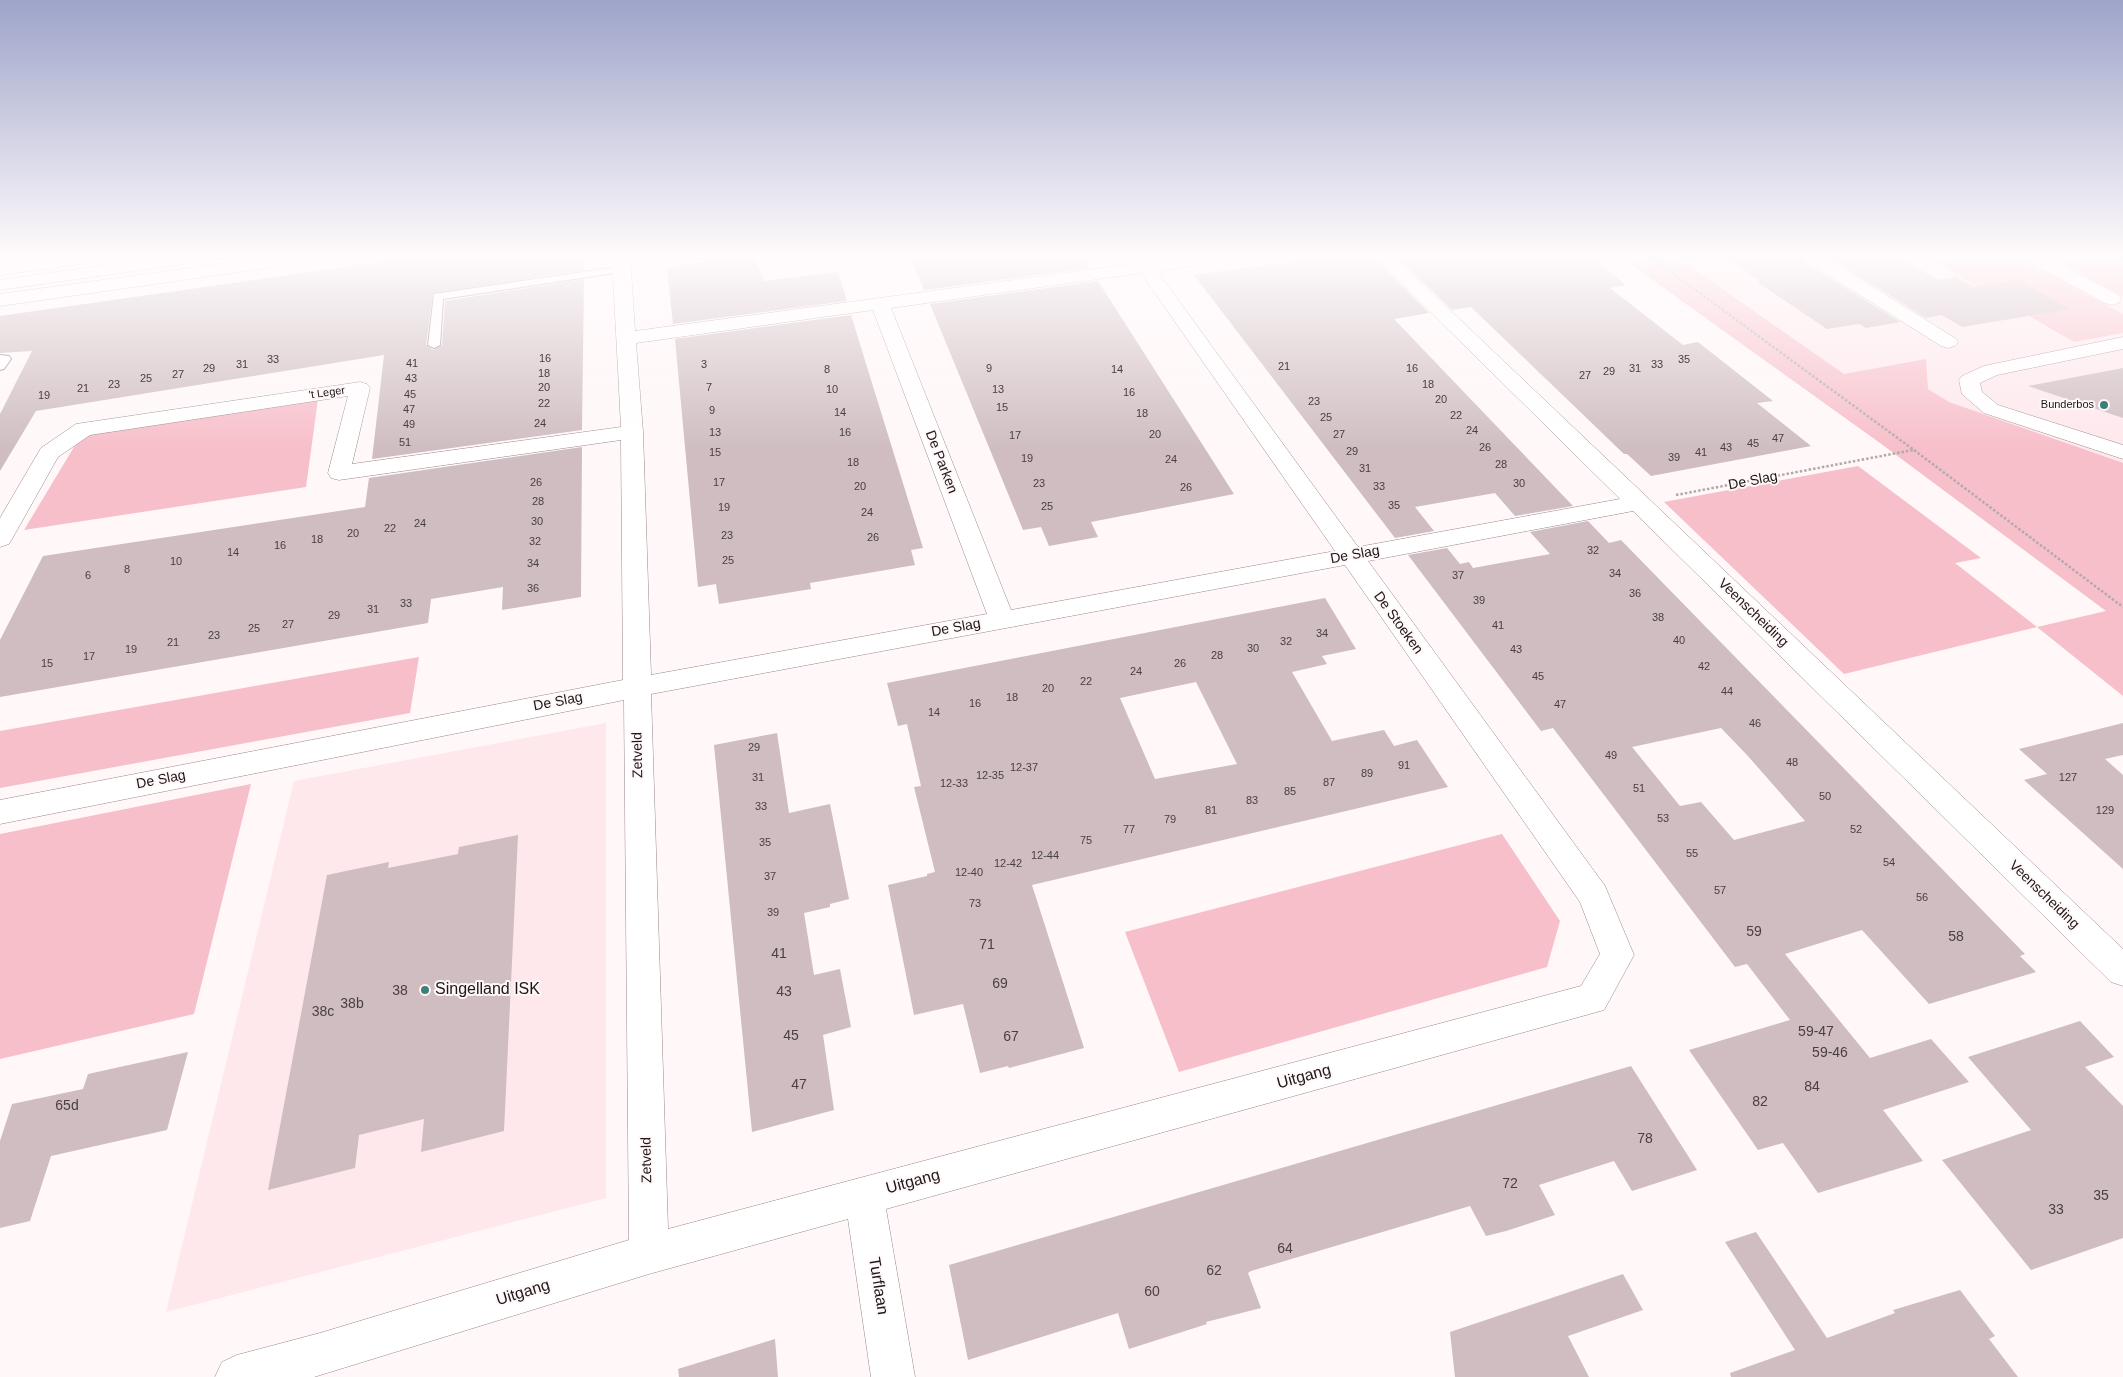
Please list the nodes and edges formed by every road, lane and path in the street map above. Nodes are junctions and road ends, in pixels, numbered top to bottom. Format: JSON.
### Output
{"nodes":[{"id":1,"x":436,"y":320,"type":"edge"},
{"id":2,"x":627,"y":320,"type":"edge"},
{"id":3,"x":756,"y":320,"type":"edge"},
{"id":4,"x":887,"y":320,"type":"edge"},
{"id":5,"x":1182,"y":320,"type":"edge"},
{"id":6,"x":1450,"y":320,"type":"edge"},
{"id":7,"x":1737,"y":320,"type":"edge"},
{"id":8,"x":1913,"y":320,"type":"edge"},
{"id":9,"x":628,"y":338,"type":"junction"},
{"id":10,"x":1948,"y":342,"type":"dead end"},
{"id":11,"x":2123,"y":344,"type":"edge"},
{"id":12,"x":434,"y":345,"type":"dead end"},
{"id":13,"x":0,"y":359,"type":"edge"},
{"id":14,"x":0,"y":366,"type":"edge"},
{"id":15,"x":632,"y":432,"type":"junction"},
{"id":16,"x":1914,"y":450,"type":"junction"},
{"id":17,"x":2123,"y":452,"type":"edge"},
{"id":18,"x":1639,"y":503,"type":"junction"},
{"id":19,"x":0,"y":539,"type":"edge"},
{"id":20,"x":1350,"y":556,"type":"junction"},
{"id":21,"x":2123,"y":607,"type":"edge"},
{"id":22,"x":1002,"y":620,"type":"junction"},
{"id":23,"x":637,"y":687,"type":"junction"},
{"id":24,"x":0,"y":812,"type":"edge"},
{"id":25,"x":2123,"y":971,"type":"edge"},
{"id":26,"x":1592,"y":999,"type":"joint"},
{"id":27,"x":864,"y":1196,"type":"junction"},
{"id":28,"x":649,"y":1254,"type":"junction"},
{"id":29,"x":319,"y":1366,"type":"edge"},
{"id":30,"x":237,"y":1377,"type":"edge"},
{"id":31,"x":893,"y":1377,"type":"edge"}],
"edges":[{"from":1,"to":12,"type":"lane"},
{"from":2,"to":9,"type":"street","name":"Zetveld"},
{"from":3,"to":9,"type":"street"},
{"from":4,"to":22,"type":"street","name":"De Parken"},
{"from":5,"to":20,"type":"street","name":"De Stoeken"},
{"from":6,"to":18,"type":"street","name":"Veenscheiding"},
{"from":7,"to":16,"type":"path"},
{"from":8,"to":10,"type":"street"},
{"from":9,"to":15,"type":"street","name":"Zetveld"},
{"from":11,"to":17,"type":"street"},
{"from":13,"to":14,"type":"lane"},
{"from":15,"to":19,"type":"street","name":"'t Leger"},
{"from":15,"to":23,"type":"street","name":"Zetveld"},
{"from":16,"to":18,"type":"path","name":"De Slag"},
{"from":16,"to":21,"type":"path"},
{"from":18,"to":20,"type":"street","name":"De Slag"},
{"from":18,"to":25,"type":"street","name":"Veenscheiding"},
{"from":20,"to":22,"type":"street","name":"De Slag"},
{"from":20,"to":26,"type":"street","name":"De Stoeken"},
{"from":22,"to":23,"type":"street","name":"De Slag"},
{"from":23,"to":24,"type":"street","name":"De Slag"},
{"from":23,"to":28,"type":"street","name":"Zetveld"},
{"from":26,"to":27,"type":"street","name":"Uitgang"},
{"from":27,"to":28,"type":"street","name":"Uitgang"},
{"from":27,"to":31,"type":"street","name":"Turflaan"},
{"from":28,"to":29,"type":"street","name":"Uitgang"},
{"from":29,"to":30,"type":"street","name":"Uitgang"}]}
